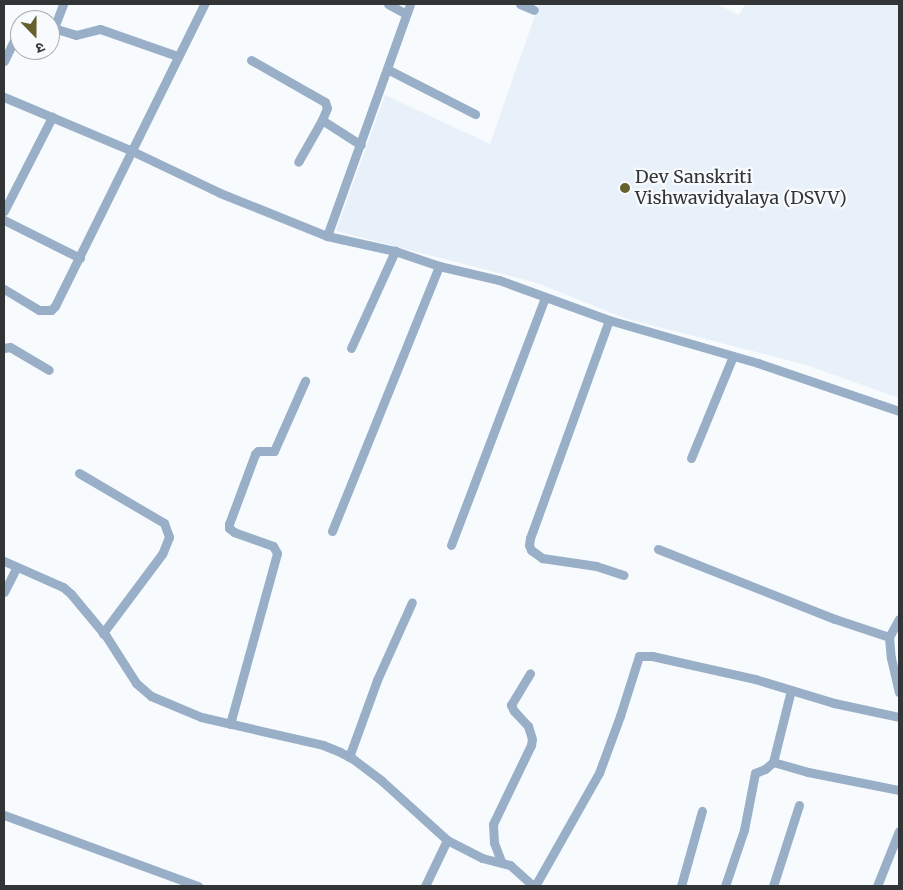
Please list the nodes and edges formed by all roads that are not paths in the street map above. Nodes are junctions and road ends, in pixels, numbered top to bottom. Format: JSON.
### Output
{"nodes":[{"id":1,"x":204,"y":4,"type":"edge"},
{"id":2,"x":388,"y":4,"type":"edge"},
{"id":3,"x":410,"y":4,"type":"edge"},
{"id":4,"x":520,"y":4,"type":"edge"},
{"id":5,"x":534,"y":10,"type":"dead end"},
{"id":6,"x":406,"y":14,"type":"junction"},
{"id":7,"x":60,"y":30,"type":"edge"},
{"id":8,"x":10,"y":49,"type":"edge"},
{"id":9,"x":177,"y":56,"type":"junction"},
{"id":10,"x":251,"y":60,"type":"dead end"},
{"id":11,"x":4,"y":61,"type":"edge"},
{"id":12,"x":387,"y":69,"type":"junction"},
{"id":13,"x":4,"y":97,"type":"edge"},
{"id":14,"x":475,"y":114,"type":"dead end"},
{"id":15,"x":52,"y":117,"type":"junction"},
{"id":16,"x":322,"y":120,"type":"junction"},
{"id":17,"x":360,"y":144,"type":"junction"},
{"id":18,"x":130,"y":150,"type":"junction"},
{"id":19,"x":298,"y":162,"type":"dead end"},
{"id":20,"x":4,"y":211,"type":"edge"},
{"id":21,"x":4,"y":220,"type":"edge"},
{"id":22,"x":327,"y":236,"type":"junction"},
{"id":23,"x":395,"y":251,"type":"junction"},
{"id":24,"x":80,"y":258,"type":"junction"},
{"id":25,"x":439,"y":266,"type":"junction"},
{"id":26,"x":4,"y":289,"type":"edge"},
{"id":27,"x":545,"y":297,"type":"junction"},
{"id":28,"x":609,"y":320,"type":"junction"},
{"id":29,"x":4,"y":348,"type":"edge"},
{"id":30,"x":351,"y":348,"type":"dead end"},
{"id":31,"x":733,"y":356,"type":"junction"},
{"id":32,"x":49,"y":370,"type":"dead end"},
{"id":33,"x":304,"y":381,"type":"dead end"},
{"id":34,"x":899,"y":410,"type":"edge"},
{"id":35,"x":691,"y":458,"type":"dead end"},
{"id":36,"x":79,"y":473,"type":"dead end"},
{"id":37,"x":332,"y":532,"type":"dead end"},
{"id":38,"x":451,"y":545,"type":"dead end"},
{"id":39,"x":658,"y":549,"type":"dead end"},
{"id":40,"x":4,"y":561,"type":"edge"},
{"id":41,"x":16,"y":568,"type":"junction"},
{"id":42,"x":624,"y":575,"type":"dead end"},
{"id":43,"x":4,"y":592,"type":"edge"},
{"id":44,"x":412,"y":602,"type":"dead end"},
{"id":45,"x":899,"y":619,"type":"edge"},
{"id":46,"x":103,"y":633,"type":"junction"},
{"id":47,"x":889,"y":638,"type":"junction"},
{"id":48,"x":530,"y":673,"type":"dead end"},
{"id":49,"x":791,"y":690,"type":"junction"},
{"id":50,"x":899,"y":692,"type":"edge"},
{"id":51,"x":899,"y":717,"type":"edge"},
{"id":52,"x":230,"y":724,"type":"junction"},
{"id":53,"x":349,"y":757,"type":"junction"},
{"id":54,"x":773,"y":762,"type":"junction"},
{"id":55,"x":899,"y":790,"type":"edge"},
{"id":56,"x":799,"y":805,"type":"dead end"},
{"id":57,"x":702,"y":811,"type":"dead end"},
{"id":58,"x":4,"y":815,"type":"edge"},
{"id":59,"x":899,"y":831,"type":"edge"},
{"id":60,"x":447,"y":840,"type":"junction"},
{"id":61,"x":501,"y":861,"type":"junction"},
{"id":62,"x":198,"y":886,"type":"edge"},
{"id":63,"x":425,"y":886,"type":"edge"},
{"id":64,"x":533,"y":886,"type":"edge"},
{"id":65,"x":681,"y":886,"type":"edge"},
{"id":66,"x":725,"y":886,"type":"edge"},
{"id":67,"x":773,"y":886,"type":"edge"},
{"id":68,"x":877,"y":886,"type":"edge"}],
"edges":[{"from":1,"to":9,"type":"street"},
{"from":2,"to":6,"type":"street"},
{"from":3,"to":6,"type":"street"},
{"from":4,"to":5,"type":"street"},
{"from":6,"to":12,"type":"street"},
{"from":7,"to":9,"type":"street"},
{"from":8,"to":11,"type":"street"},
{"from":9,"to":18,"type":"street"},
{"from":10,"to":16,"type":"street"},
{"from":12,"to":14,"type":"street"},
{"from":12,"to":17,"type":"street"},
{"from":13,"to":15,"type":"street"},
{"from":15,"to":18,"type":"street"},
{"from":15,"to":20,"type":"street"},
{"from":16,"to":17,"type":"street"},
{"from":16,"to":19,"type":"street"},
{"from":17,"to":22,"type":"street"},
{"from":18,"to":22,"type":"street"},
{"from":18,"to":24,"type":"street"},
{"from":21,"to":24,"type":"street"},
{"from":22,"to":23,"type":"street"},
{"from":23,"to":25,"type":"street"},
{"from":23,"to":30,"type":"street"},
{"from":24,"to":26,"type":"street"},
{"from":25,"to":27,"type":"street"},
{"from":25,"to":37,"type":"street"},
{"from":27,"to":28,"type":"street"},
{"from":27,"to":38,"type":"street"},
{"from":28,"to":31,"type":"street"},
{"from":28,"to":42,"type":"street"},
{"from":29,"to":32,"type":"street"},
{"from":31,"to":34,"type":"street"},
{"from":31,"to":35,"type":"street"},
{"from":33,"to":52,"type":"street"},
{"from":36,"to":46,"type":"street"},
{"from":39,"to":47,"type":"street"},
{"from":40,"to":41,"type":"street"},
{"from":41,"to":43,"type":"street"},
{"from":41,"to":46,"type":"street"},
{"from":44,"to":53,"type":"street"},
{"from":45,"to":47,"type":"street"},
{"from":46,"to":52,"type":"street"},
{"from":47,"to":50,"type":"street"},
{"from":48,"to":61,"type":"street"},
{"from":49,"to":51,"type":"street"},
{"from":49,"to":54,"type":"street"},
{"from":49,"to":64,"type":"street"},
{"from":52,"to":53,"type":"street"},
{"from":53,"to":60,"type":"street"},
{"from":54,"to":55,"type":"street"},
{"from":54,"to":66,"type":"street"},
{"from":56,"to":67,"type":"street"},
{"from":57,"to":65,"type":"street"},
{"from":58,"to":62,"type":"street"},
{"from":59,"to":68,"type":"street"},
{"from":60,"to":61,"type":"street"},
{"from":60,"to":63,"type":"street"},
{"from":61,"to":64,"type":"street"}]}
